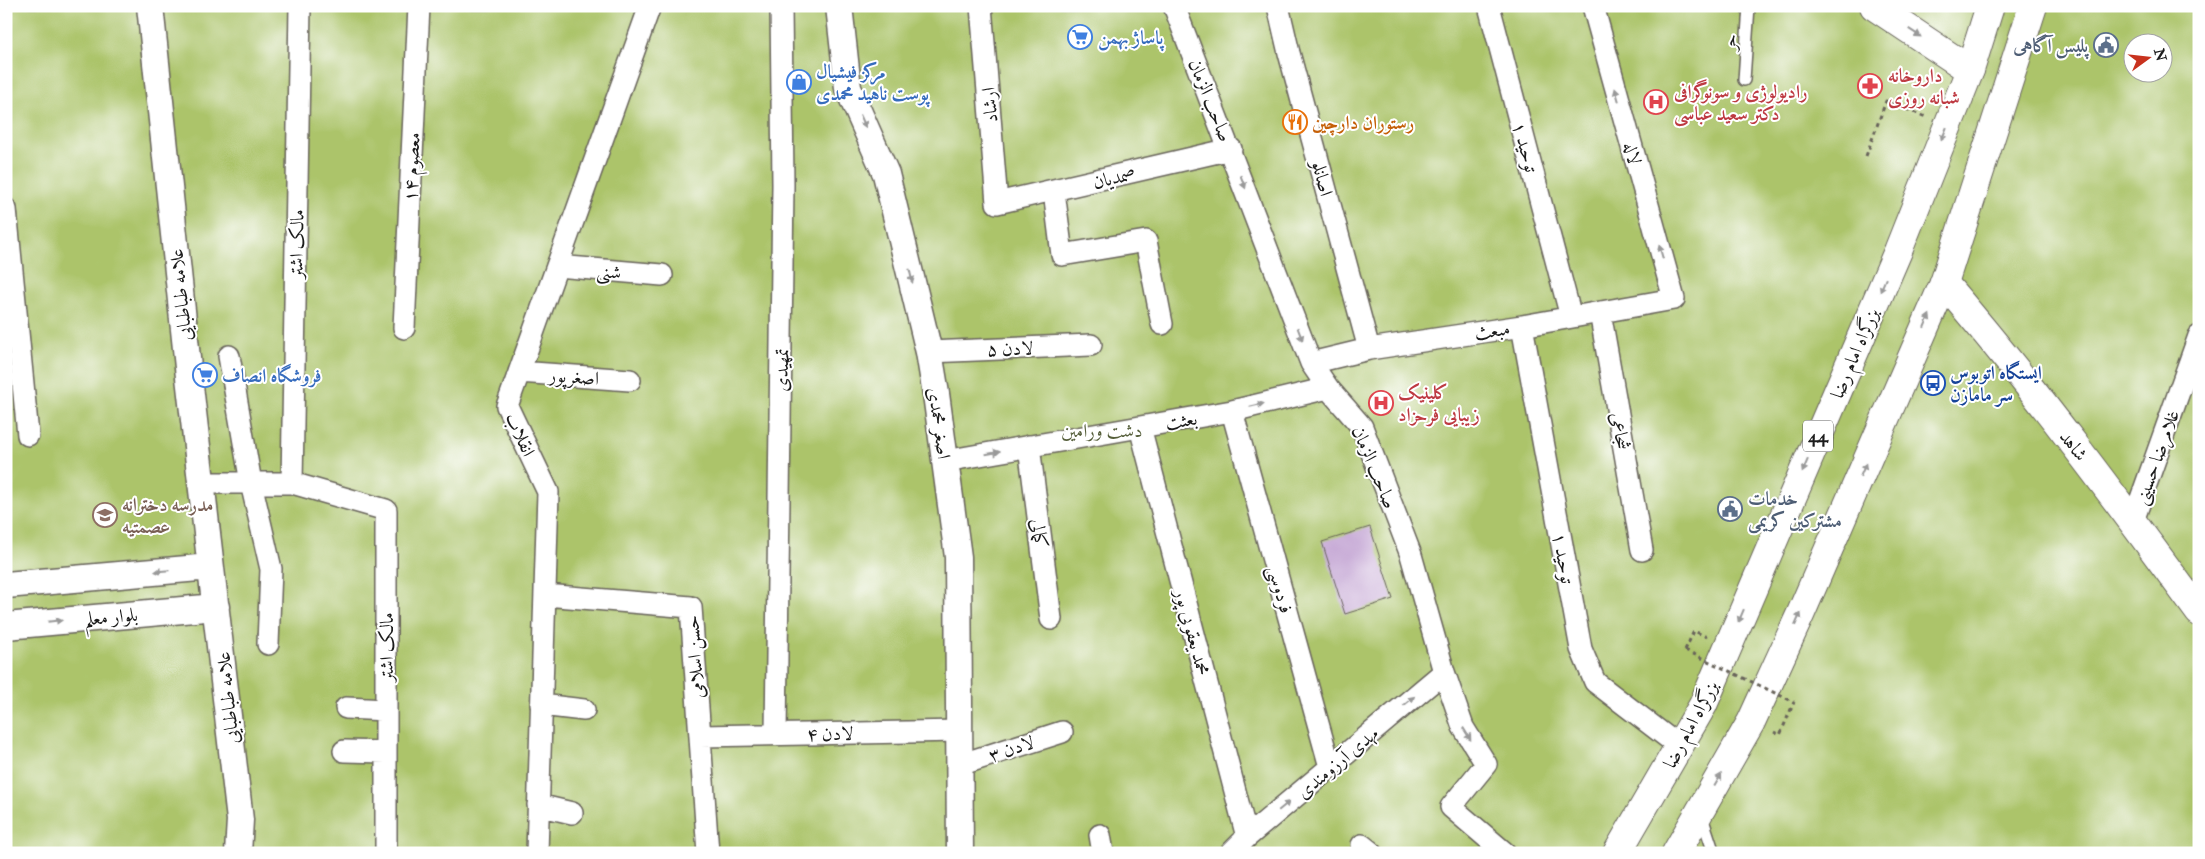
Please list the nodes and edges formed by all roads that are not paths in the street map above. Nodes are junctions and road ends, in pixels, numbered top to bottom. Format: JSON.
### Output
{"nodes":[{"id":1,"x":150,"y":6,"type":"edge"},
{"id":2,"x":300,"y":6,"type":"edge"},
{"id":3,"x":419,"y":6,"type":"edge"},
{"id":4,"x":650,"y":6,"type":"edge"},
{"id":5,"x":781,"y":6,"type":"edge"},
{"id":6,"x":839,"y":6,"type":"edge"},
{"id":7,"x":981,"y":6,"type":"edge"},
{"id":8,"x":1174,"y":6,"type":"edge"},
{"id":9,"x":1278,"y":6,"type":"edge"},
{"id":10,"x":1489,"y":6,"type":"edge"},
{"id":11,"x":1593,"y":6,"type":"edge"},
{"id":12,"x":1749,"y":6,"type":"edge"},
{"id":13,"x":1874,"y":6,"type":"edge"},
{"id":14,"x":1990,"y":6,"type":"edge"},
{"id":15,"x":2033,"y":6,"type":"edge"},
{"id":16,"x":1970,"y":70,"type":"junction"},
{"id":17,"x":1744,"y":80,"type":"dead end"},
{"id":18,"x":1231,"y":149,"type":"junction"},
{"id":19,"x":1054,"y":191,"type":"junction"},
{"id":20,"x":997,"y":203,"type":"joint"},
{"id":21,"x":6,"y":209,"type":"edge"},
{"id":22,"x":557,"y":266,"type":"junction"},
{"id":23,"x":662,"y":275,"type":"dead end"},
{"id":24,"x":1944,"y":283,"type":"junction"},
{"id":25,"x":1674,"y":299,"type":"joint"},
{"id":26,"x":1600,"y":312,"type":"junction"},
{"id":27,"x":1571,"y":317,"type":"junction"},
{"id":28,"x":1162,"y":324,"type":"dead end"},
{"id":29,"x":1522,"y":326,"type":"junction"},
{"id":30,"x":404,"y":328,"type":"dead end"},
{"id":31,"x":2199,"y":336,"type":"edge"},
{"id":32,"x":1091,"y":345,"type":"dead end"},
{"id":33,"x":1369,"y":349,"type":"junction"},
{"id":34,"x":929,"y":352,"type":"junction"},
{"id":35,"x":229,"y":356,"type":"dead end"},
{"id":36,"x":1311,"y":363,"type":"junction"},
{"id":37,"x":519,"y":372,"type":"junction"},
{"id":38,"x":630,"y":380,"type":"dead end"},
{"id":39,"x":1328,"y":388,"type":"junction"},
{"id":40,"x":1232,"y":411,"type":"junction"},
{"id":41,"x":1140,"y":427,"type":"junction"},
{"id":42,"x":28,"y":435,"type":"dead end"},
{"id":43,"x":1029,"y":446,"type":"junction"},
{"id":44,"x":945,"y":461,"type":"junction"},
{"id":45,"x":201,"y":483,"type":"junction"},
{"id":46,"x":251,"y":483,"type":"junction"},
{"id":47,"x":292,"y":483,"type":"junction"},
{"id":48,"x":2133,"y":521,"type":"junction"},
{"id":49,"x":1642,"y":550,"type":"dead end"},
{"id":50,"x":210,"y":566,"type":"junction"},
{"id":51,"x":6,"y":585,"type":"edge"},
{"id":52,"x":545,"y":595,"type":"junction"},
{"id":53,"x":216,"y":608,"type":"junction"},
{"id":54,"x":2199,"y":612,"type":"edge"},
{"id":55,"x":1051,"y":619,"type":"dead end"},
{"id":56,"x":6,"y":626,"type":"edge"},
{"id":57,"x":268,"y":644,"type":"dead end"},
{"id":58,"x":1444,"y":672,"type":"junction"},
{"id":59,"x":542,"y":705,"type":"junction"},
{"id":60,"x":346,"y":708,"type":"dead end"},
{"id":61,"x":386,"y":710,"type":"junction"},
{"id":62,"x":584,"y":710,"type":"dead end"},
{"id":63,"x":959,"y":731,"type":"junction"},
{"id":64,"x":1062,"y":732,"type":"dead end"},
{"id":65,"x":776,"y":734,"type":"junction"},
{"id":66,"x":700,"y":736,"type":"junction"},
{"id":67,"x":1680,"y":747,"type":"junction"},
{"id":68,"x":344,"y":751,"type":"dead end"},
{"id":69,"x":386,"y":752,"type":"junction"},
{"id":70,"x":959,"y":765,"type":"junction"},
{"id":71,"x":1330,"y":767,"type":"junction"},
{"id":72,"x":538,"y":806,"type":"junction"},
{"id":73,"x":1700,"y":811,"type":"junction"},
{"id":74,"x":572,"y":813,"type":"dead end"},
{"id":75,"x":1247,"y":837,"type":"junction"},
{"id":76,"x":238,"y":853,"type":"edge"},
{"id":77,"x":386,"y":853,"type":"edge"},
{"id":78,"x":537,"y":853,"type":"edge"},
{"id":79,"x":708,"y":853,"type":"edge"},
{"id":80,"x":960,"y":853,"type":"edge"},
{"id":81,"x":1231,"y":853,"type":"edge"},
{"id":82,"x":1505,"y":853,"type":"edge"},
{"id":83,"x":1617,"y":853,"type":"edge"},
{"id":84,"x":1676,"y":853,"type":"edge"},
{"id":85,"x":1714,"y":853,"type":"edge"}],
"edges":[{"from":1,"to":45,"type":"street","name":"علامه طباطبایی"},
{"from":2,"to":47,"type":"street","name":"مالک اشتر"},
{"from":3,"to":30,"type":"street","name":"۱۴ معصوم"},
{"from":4,"to":22,"type":"street","name":"انقلاب"},
{"from":5,"to":65,"type":"street","name":"تمهیدی"},
{"from":6,"to":34,"type":"street","name":"اصغر محمدی","one_way":true},
{"from":7,"to":20,"type":"street","name":"ارشاد"},
{"from":8,"to":18,"type":"street","name":"صاحب الزمان"},
{"from":9,"to":33,"type":"street","name":"اصانلو"},
{"from":10,"to":27,"type":"street","name":"توحید ۱"},
{"from":25,"to":11,"type":"street","name":"لاله","one_way":true},
{"from":12,"to":17,"type":"lane","name":"حر"},
{"from":13,"to":16,"type":"main road","one_way":true},
{"from":14,"to":16,"type":"main road","name":"بزرگراه امام رضا","number":"44"},
{"from":15,"to":24,"type":"main road"},
{"from":16,"to":67,"type":"main road","name":"بزرگراه امام رضا","number":"44","one_way":true},
{"from":18,"to":19,"type":"street","name":"صمدیان"},
{"from":18,"to":36,"type":"street","name":"صاحب الزمان","one_way":true},
{"from":19,"to":20,"type":"street","name":"صمدیان"},
{"from":19,"to":28,"type":"street"},
{"from":21,"to":42,"type":"street"},
{"from":22,"to":23,"type":"street","name":"شنی"},
{"from":22,"to":37,"type":"street","name":"انقلاب"},
{"from":24,"to":48,"type":"main road","name":"شاهد"},
{"from":73,"to":24,"type":"main road","one_way":true},
{"from":25,"to":26,"type":"street","name":"مبعث"},
{"from":26,"to":27,"type":"street","name":"مبعث"},
{"from":26,"to":49,"type":"street","name":"شجاعی"},
{"from":27,"to":29,"type":"street","name":"مبعث"},
{"from":29,"to":33,"type":"street","name":"مبعث"},
{"from":29,"to":67,"type":"street","name":"توحید ۱"},
{"from":31,"to":48,"type":"street","name":"غلامرضا حسینی"},
{"from":32,"to":34,"type":"street","name":"لادن ۵"},
{"from":33,"to":36,"type":"street","name":"مبعث"},
{"from":34,"to":44,"type":"street","name":"اصغر محمدی"},
{"from":35,"to":46,"type":"street"},
{"from":36,"to":39,"type":"street","name":"صاحب الزمان"},
{"from":37,"to":38,"type":"street","name":"اصغرپور"},
{"from":37,"to":52,"type":"street","name":"انقلاب"},
{"from":40,"to":39,"type":"street","name":"بعثت","one_way":true},
{"from":39,"to":58,"type":"street","name":"صاحب الزمان"},
{"from":40,"to":41,"type":"street","name":"بعثت"},
{"from":40,"to":71,"type":"street","name":"فردوسی"},
{"from":41,"to":43,"type":"street","name":"بعثت"},
{"from":41,"to":75,"type":"street","name":"محمد یعقوبی پور"},
{"from":44,"to":43,"type":"street","name":"بعثت","one_way":true},
{"from":43,"to":55,"type":"street","name":"کمالی"},
{"from":44,"to":63,"type":"street","name":"اصغر محمدی"},
{"from":45,"to":46,"type":"street","name":"مالک اشتر"},
{"from":45,"to":50,"type":"street","name":"علامه طباطبایی"},
{"from":46,"to":47,"type":"street","name":"مالک اشتر"},
{"from":46,"to":57,"type":"street"},
{"from":47,"to":61,"type":"street","name":"مالک اشتر"},
{"from":48,"to":54,"type":"main road","name":"شاهد"},
{"from":50,"to":51,"type":"street","one_way":true},
{"from":50,"to":53,"type":"street","name":"علامه طباطبایی"},
{"from":52,"to":59,"type":"street","name":"انقلاب"},
{"from":52,"to":66,"type":"street","name":"حسن اسلامی"},
{"from":56,"to":53,"type":"street","name":"بلوار معلم","one_way":true},
{"from":53,"to":76,"type":"street","name":"علامه طباطبایی"},
{"from":71,"to":58,"type":"street","name":"مهدی آرزومندی","one_way":true},
{"from":58,"to":82,"type":"street","name":"صاحب الزمان","one_way":true},
{"from":59,"to":62,"type":"street"},
{"from":59,"to":72,"type":"street","name":"انقلاب"},
{"from":60,"to":61,"type":"street"},
{"from":61,"to":69,"type":"street","name":"مالک اشتر"},
{"from":63,"to":65,"type":"street","name":"لادن ۴"},
{"from":63,"to":70,"type":"street","name":"اصغر محمدی"},
{"from":64,"to":70,"type":"street","name":"لادن ۳"},
{"from":65,"to":66,"type":"street","name":"لادن ۴"},
{"from":66,"to":79,"type":"street","name":"حسن اسلامی"},
{"from":67,"to":83,"type":"main road","name":"بزرگراه امام رضا","number":"44"},
{"from":68,"to":69,"type":"street"},
{"from":69,"to":77,"type":"street","name":"مالک اشتر"},
{"from":70,"to":80,"type":"street","name":"اصغر محمدی"},
{"from":75,"to":71,"type":"street","name":"مهدی آرزومندی","one_way":true},
{"from":72,"to":74,"type":"street"},
{"from":72,"to":78,"type":"street","name":"انقلاب"},
{"from":73,"to":84,"type":"main road"},
{"from":73,"to":85,"type":"lane"},
{"from":75,"to":81,"type":"street","name":"مهدی آرزومندی"}]}
